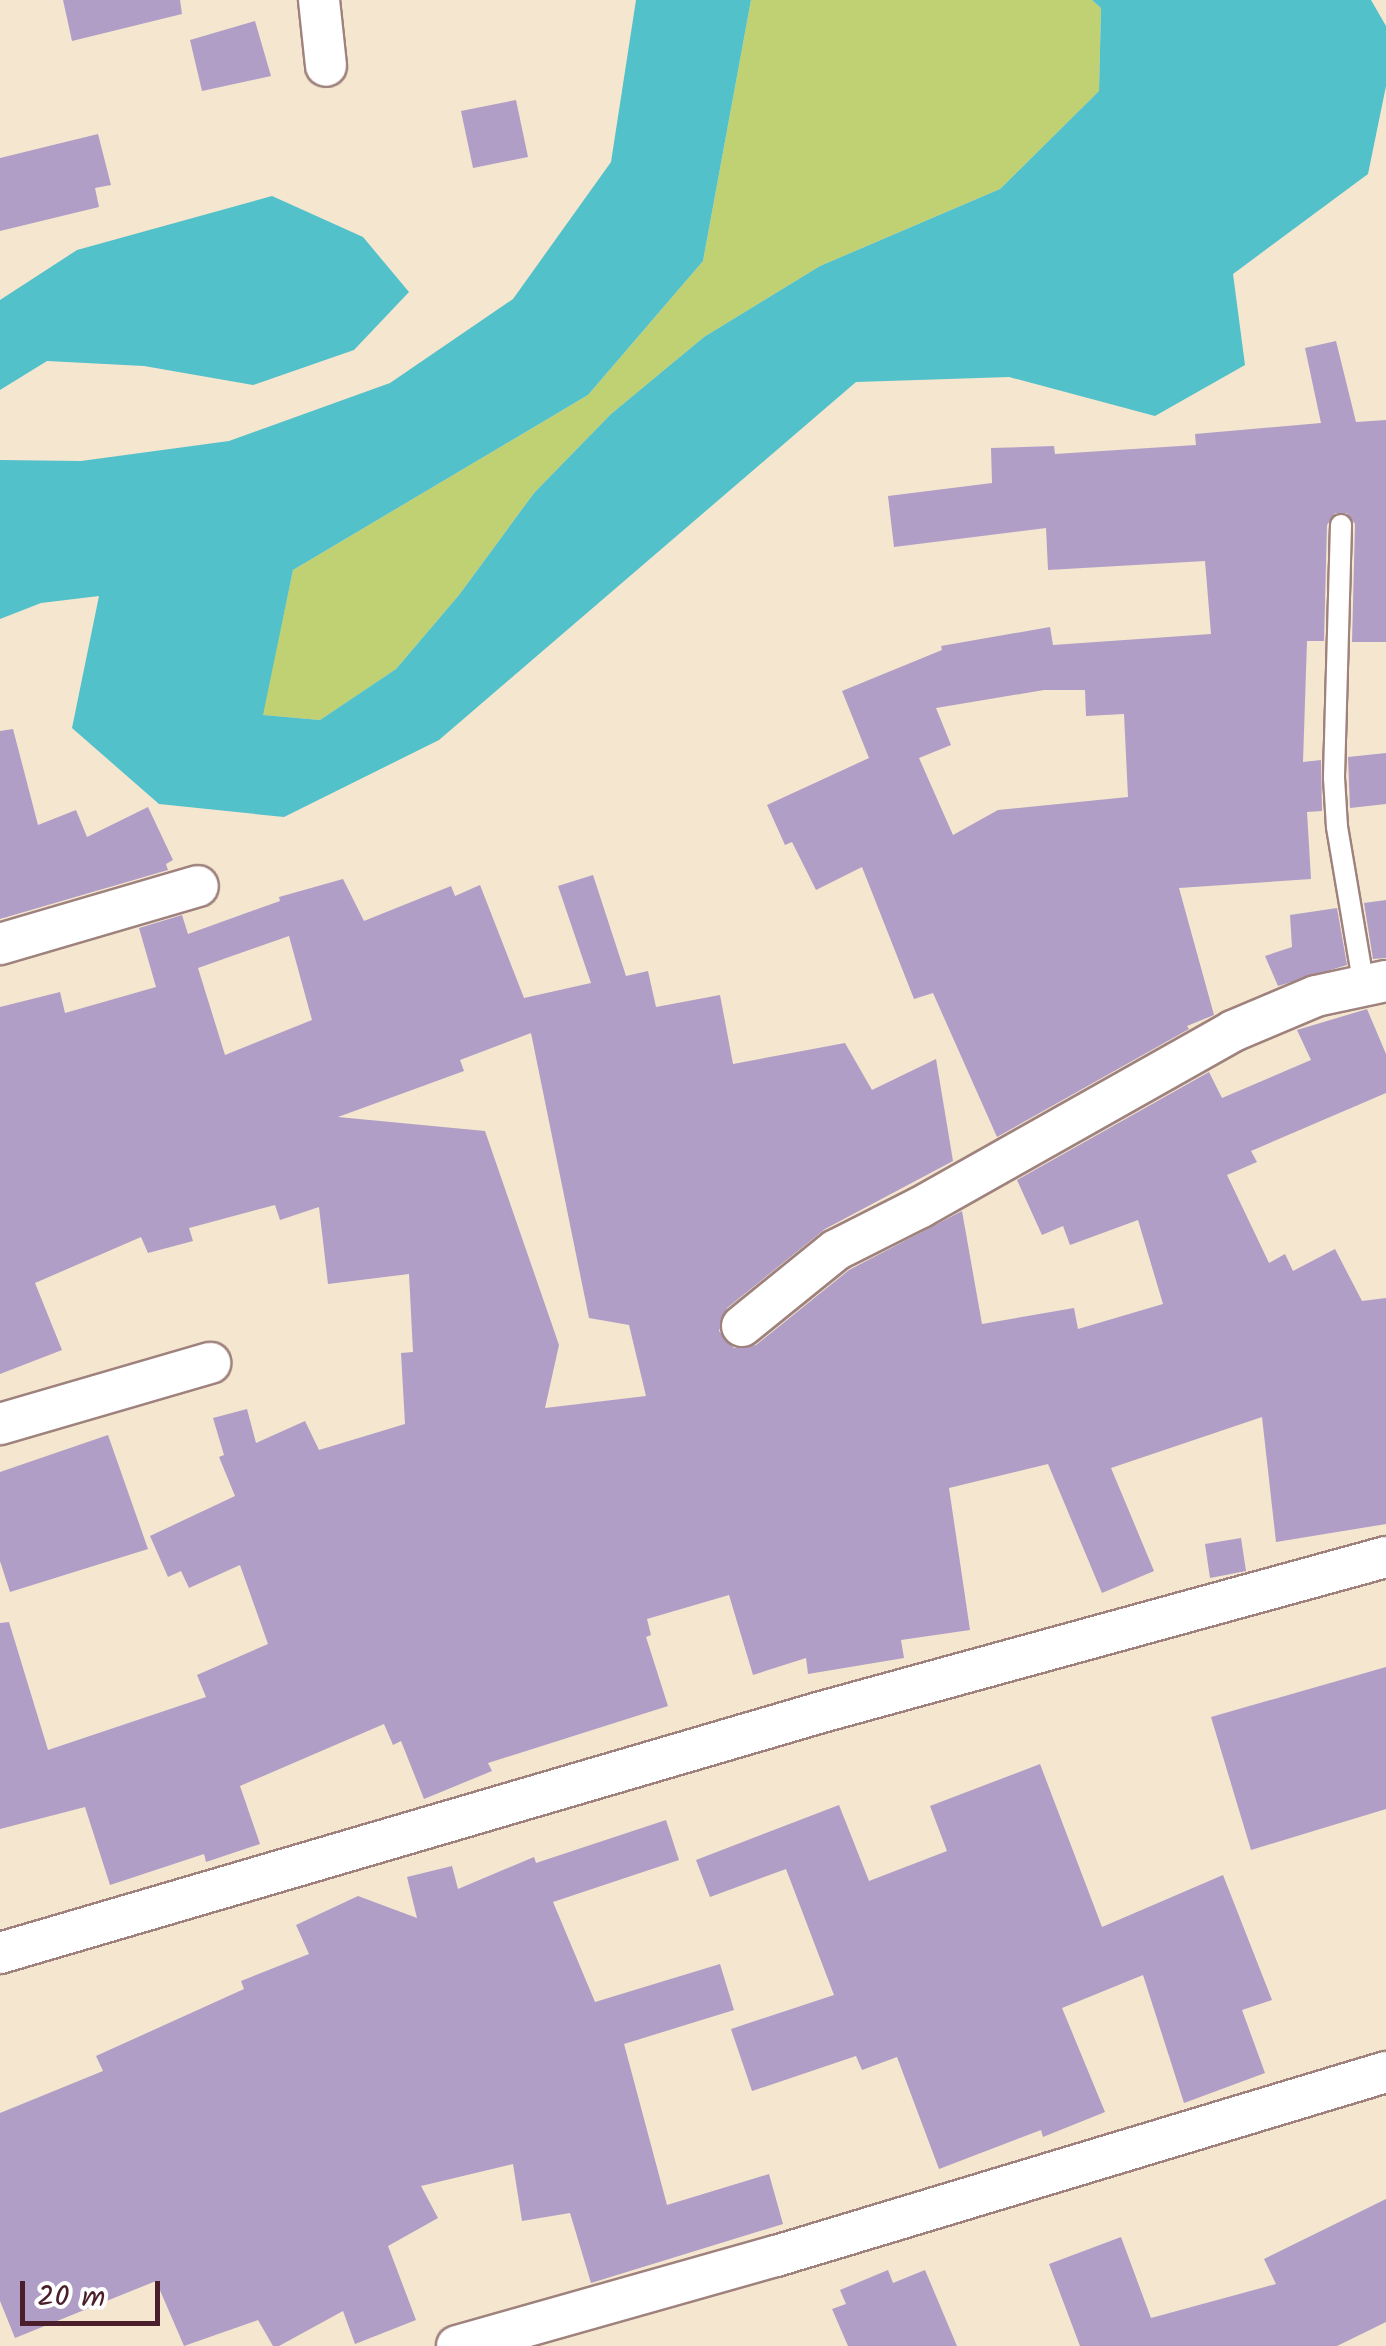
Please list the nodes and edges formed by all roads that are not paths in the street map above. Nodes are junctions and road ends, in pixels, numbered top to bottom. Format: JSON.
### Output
{"nodes":[{"id":1,"x":319,"y":0,"type":"edge"},
{"id":2,"x":326,"y":66,"type":"dead end"},
{"id":3,"x":1341,"y":525,"type":"dead end"},
{"id":4,"x":198,"y":886,"type":"dead end"},
{"id":5,"x":0,"y":944,"type":"edge"},
{"id":6,"x":1375,"y":984,"type":"edge"},
{"id":7,"x":742,"y":1326,"type":"dead end"},
{"id":8,"x":210,"y":1363,"type":"dead end"},
{"id":9,"x":0,"y":1424,"type":"edge"},
{"id":10,"x":1386,"y":1557,"type":"edge"},
{"id":11,"x":0,"y":1953,"type":"edge"},
{"id":12,"x":1386,"y":2072,"type":"edge"},
{"id":13,"x":458,"y":2346,"type":"edge"}],
"edges":[{"from":1,"to":2,"type":"street"},
{"from":3,"to":6,"type":"lane"},
{"from":4,"to":5,"type":"street"},
{"from":6,"to":7,"type":"street"},
{"from":8,"to":9,"type":"street"},
{"from":10,"to":11,"type":"street"},
{"from":12,"to":13,"type":"street"}]}
